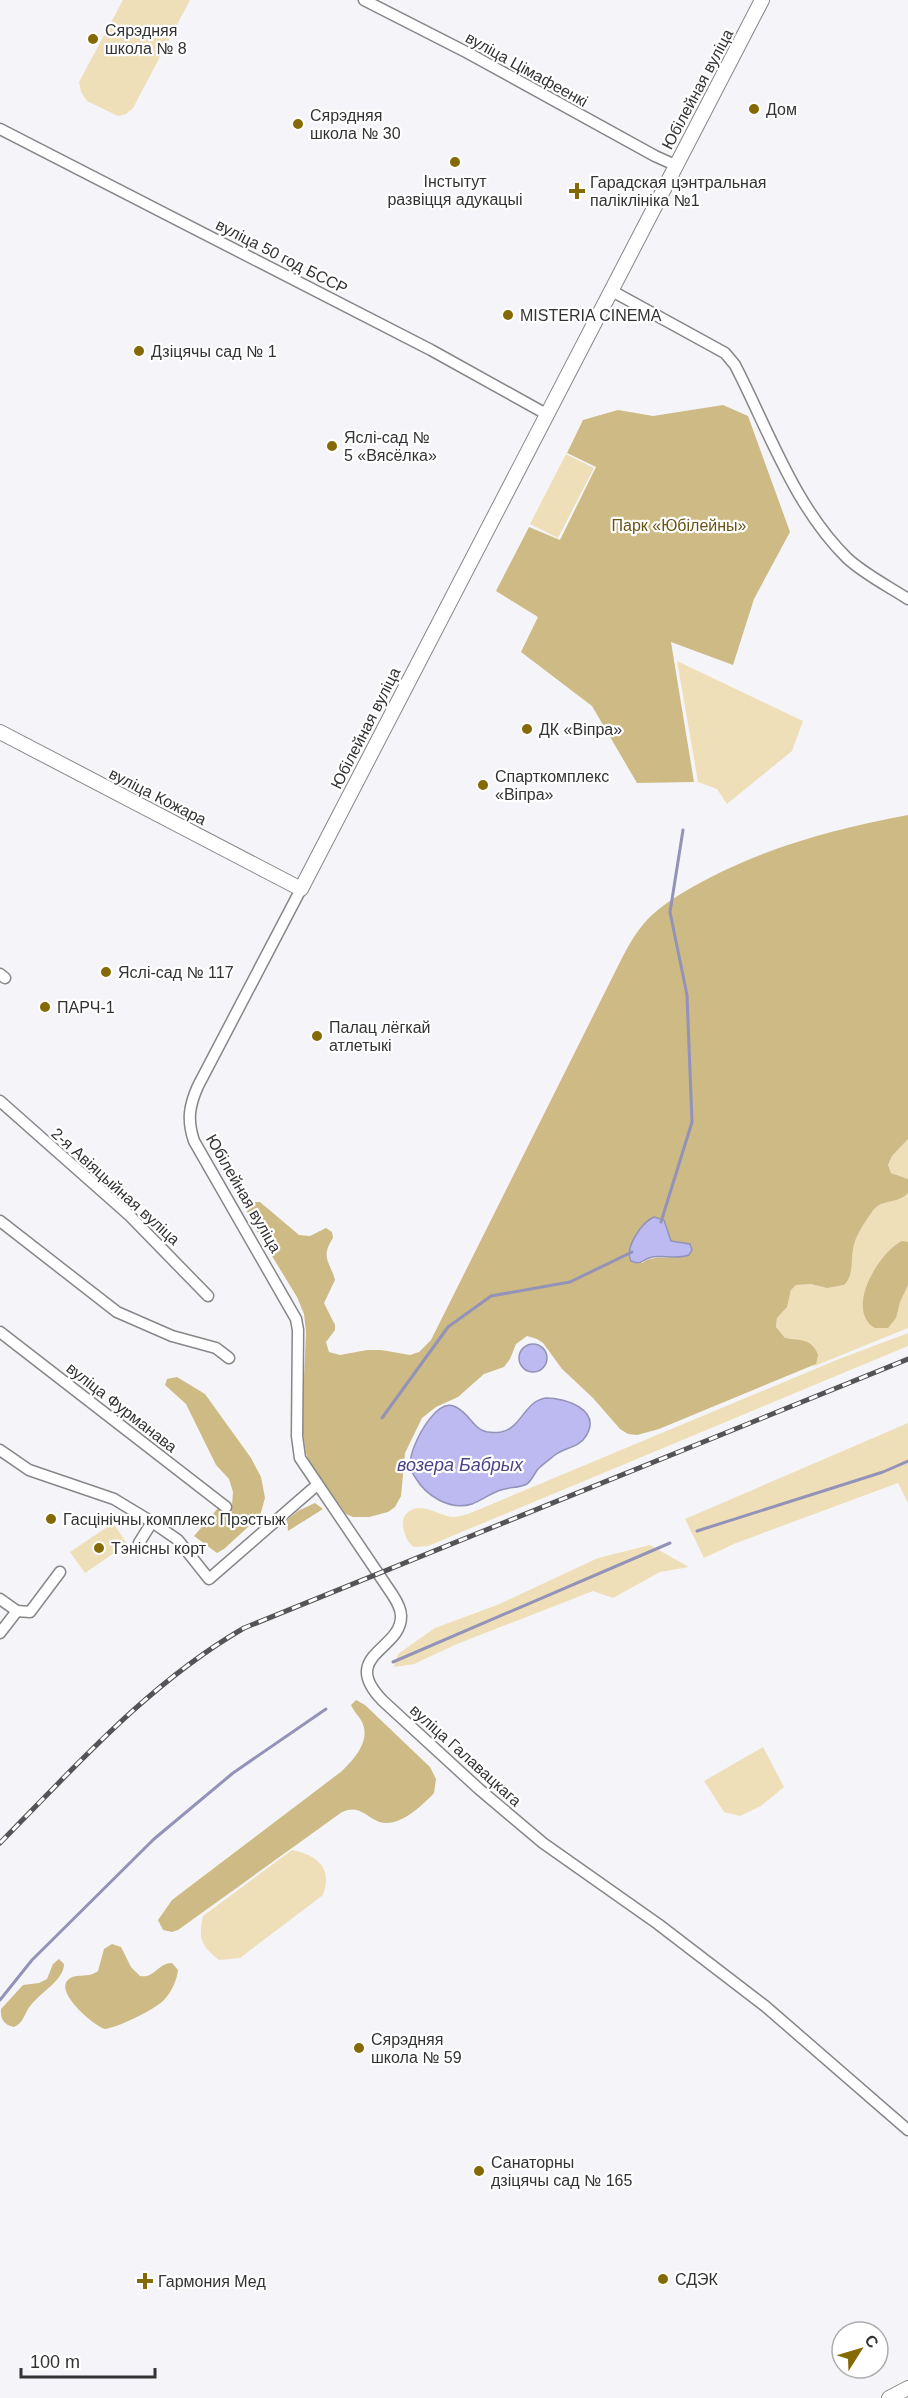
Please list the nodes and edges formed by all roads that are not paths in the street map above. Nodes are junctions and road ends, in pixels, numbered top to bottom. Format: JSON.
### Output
{"nodes":[{"id":1,"x":364,"y":0,"type":"edge"},
{"id":2,"x":762,"y":0,"type":"edge"},
{"id":3,"x":0,"y":129,"type":"edge"},
{"id":4,"x":675,"y":165,"type":"junction"},
{"id":5,"x":612,"y":291,"type":"junction"},
{"id":6,"x":548,"y":415,"type":"junction"},
{"id":7,"x":908,"y":599,"type":"edge"},
{"id":8,"x":0,"y":732,"type":"edge"},
{"id":9,"x":301,"y":889,"type":"junction"},
{"id":10,"x":0,"y":1101,"type":"edge"},
{"id":11,"x":0,"y":1221,"type":"edge"},
{"id":12,"x":208,"y":1296,"type":"dead end"},
{"id":13,"x":0,"y":1332,"type":"edge"},
{"id":14,"x":229,"y":1359,"type":"dead end"},
{"id":15,"x":0,"y":1450,"type":"edge"},
{"id":16,"x":317,"y":1485,"type":"junction"},
{"id":17,"x":226,"y":1507,"type":"dead end"},
{"id":18,"x":152,"y":1522,"type":"junction"},
{"id":19,"x":140,"y":1543,"type":"dead end"},
{"id":20,"x":60,"y":1572,"type":"dead end"},
{"id":21,"x":0,"y":1599,"type":"edge"},
{"id":22,"x":17,"y":1611,"type":"junction"},
{"id":23,"x":0,"y":1633,"type":"edge"},
{"id":24,"x":908,"y":2130,"type":"edge"},
{"id":25,"x":908,"y":2388,"type":"edge"},
{"id":26,"x":889,"y":2398,"type":"edge"}],
"edges":[{"from":1,"to":4,"type":"street","name":"вуліца Цімафеенкі"},
{"from":2,"to":4,"type":"main road","name":"Юбілейная вуліца"},
{"from":3,"to":6,"type":"street","name":"вуліца 50 год БССР"},
{"from":4,"to":5,"type":"main road","name":"Юбілейная вуліца"},
{"from":5,"to":6,"type":"main road","name":"Юбілейная вуліца"},
{"from":5,"to":7,"type":"street"},
{"from":6,"to":9,"type":"main road","name":"Юбілейная вуліца"},
{"from":8,"to":9,"type":"main road","name":"вуліца Кожара"},
{"from":9,"to":16,"type":"street","name":"Юбілейная вуліца"},
{"from":10,"to":12,"type":"street","name":"2-я Авіяцыйная вуліца"},
{"from":11,"to":14,"type":"street"},
{"from":13,"to":17,"type":"street","name":"вуліца Фурманава"},
{"from":15,"to":18,"type":"street"},
{"from":16,"to":18,"type":"street"},
{"from":16,"to":24,"type":"street","name":"вуліца Галавацкага"},
{"from":18,"to":19,"type":"street"},
{"from":20,"to":22,"type":"street"},
{"from":21,"to":22,"type":"street"},
{"from":22,"to":23,"type":"street"},
{"from":25,"to":26,"type":"main road"}]}
